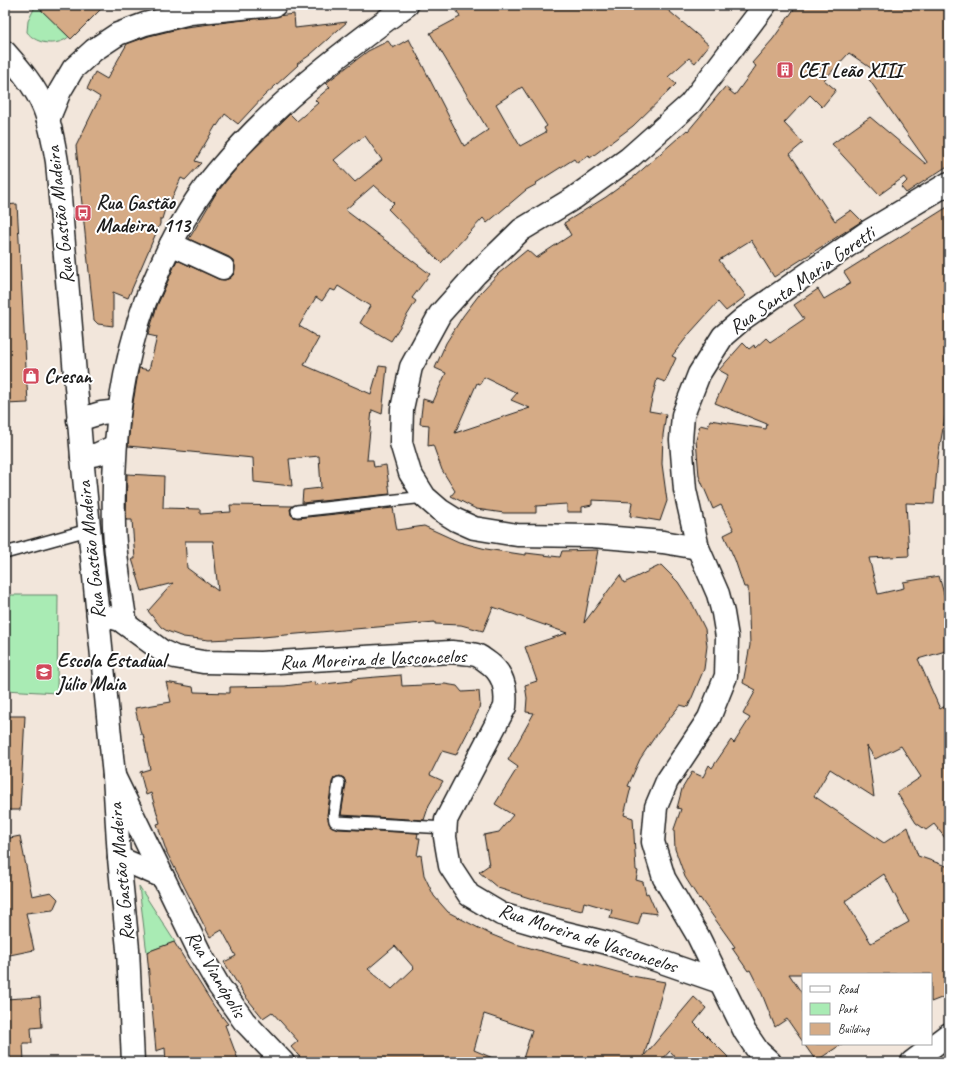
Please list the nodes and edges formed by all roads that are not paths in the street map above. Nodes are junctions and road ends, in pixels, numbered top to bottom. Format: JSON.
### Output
{"nodes":[{"id":1,"x":275,"y":5,"type":"edge"},
{"id":2,"x":407,"y":5,"type":"edge"},
{"id":3,"x":765,"y":5,"type":"edge"},
{"id":4,"x":5,"y":52,"type":"edge"},
{"id":5,"x":48,"y":120,"type":"junction"},
{"id":6,"x":949,"y":183,"type":"edge"},
{"id":7,"x":171,"y":244,"type":"junction"},
{"id":8,"x":223,"y":268,"type":"dead end"},
{"id":9,"x":119,"y":411,"type":"junction"},
{"id":10,"x":78,"y":420,"type":"junction"},
{"id":11,"x":115,"y":446,"type":"junction"},
{"id":12,"x":82,"y":458,"type":"junction"},
{"id":13,"x":425,"y":497,"type":"junction"},
{"id":14,"x":297,"y":511,"type":"dead end"},
{"id":15,"x":88,"y":530,"type":"junction"},
{"id":16,"x":698,"y":548,"type":"junction"},
{"id":17,"x":5,"y":553,"type":"edge"},
{"id":18,"x":98,"y":614,"type":"junction"},
{"id":19,"x":126,"y":624,"type":"junction"},
{"id":20,"x":114,"y":776,"type":"junction"},
{"id":21,"x":339,"y":783,"type":"dead end"},
{"id":22,"x":446,"y":828,"type":"junction"},
{"id":23,"x":119,"y":858,"type":"junction"},
{"id":24,"x":163,"y":877,"type":"junction"},
{"id":25,"x":720,"y":982,"type":"junction"},
{"id":26,"x":949,"y":1034,"type":"edge"},
{"id":27,"x":133,"y":1062,"type":"edge"},
{"id":28,"x":283,"y":1062,"type":"edge"},
{"id":29,"x":770,"y":1062,"type":"edge"},
{"id":30,"x":912,"y":1062,"type":"edge"}],
"edges":[{"from":1,"to":5,"type":"street"},
{"from":2,"to":7,"type":"street"},
{"from":3,"to":13,"type":"street"},
{"from":4,"to":5,"type":"street","name":"Rua Gastão Madeira"},
{"from":5,"to":10,"type":"street","name":"Rua Gastão Madeira"},
{"from":6,"to":16,"type":"street","name":"Rua Santa Maria Goretti"},
{"from":7,"to":8,"type":"street"},
{"from":7,"to":9,"type":"street"},
{"from":9,"to":10,"type":"street"},
{"from":9,"to":11,"type":"street"},
{"from":10,"to":12,"type":"street","name":"Rua Gastão Madeira"},
{"from":11,"to":12,"type":"street"},
{"from":11,"to":19,"type":"street"},
{"from":12,"to":15,"type":"street","name":"Rua Gastão Madeira"},
{"from":13,"to":14,"type":"lane"},
{"from":13,"to":16,"type":"street"},
{"from":15,"to":17,"type":"lane"},
{"from":15,"to":18,"type":"street","name":"Rua Gastão Madeira"},
{"from":16,"to":25,"type":"street","name":"Rua Santa Maria Goretti"},
{"from":18,"to":19,"type":"street","name":"Rua Moreira de Vasconcelos"},
{"from":18,"to":20,"type":"street","name":"Rua Gastão Madeira"},
{"from":19,"to":22,"type":"street","name":"Rua Moreira de Vasconcelos"},
{"from":20,"to":23,"type":"street","name":"Rua Gastão Madeira"},
{"from":20,"to":24,"type":"street","name":"Rua Vianópolis"},
{"from":21,"to":22,"type":"lane"},
{"from":22,"to":25,"type":"street","name":"Rua Moreira de Vasconcelos"},
{"from":23,"to":24,"type":"street"},
{"from":23,"to":27,"type":"street","name":"Rua Gastão Madeira"},
{"from":24,"to":28,"type":"street","name":"Rua Vianópolis"},
{"from":25,"to":29,"type":"street"},
{"from":26,"to":30,"type":"street"}]}
